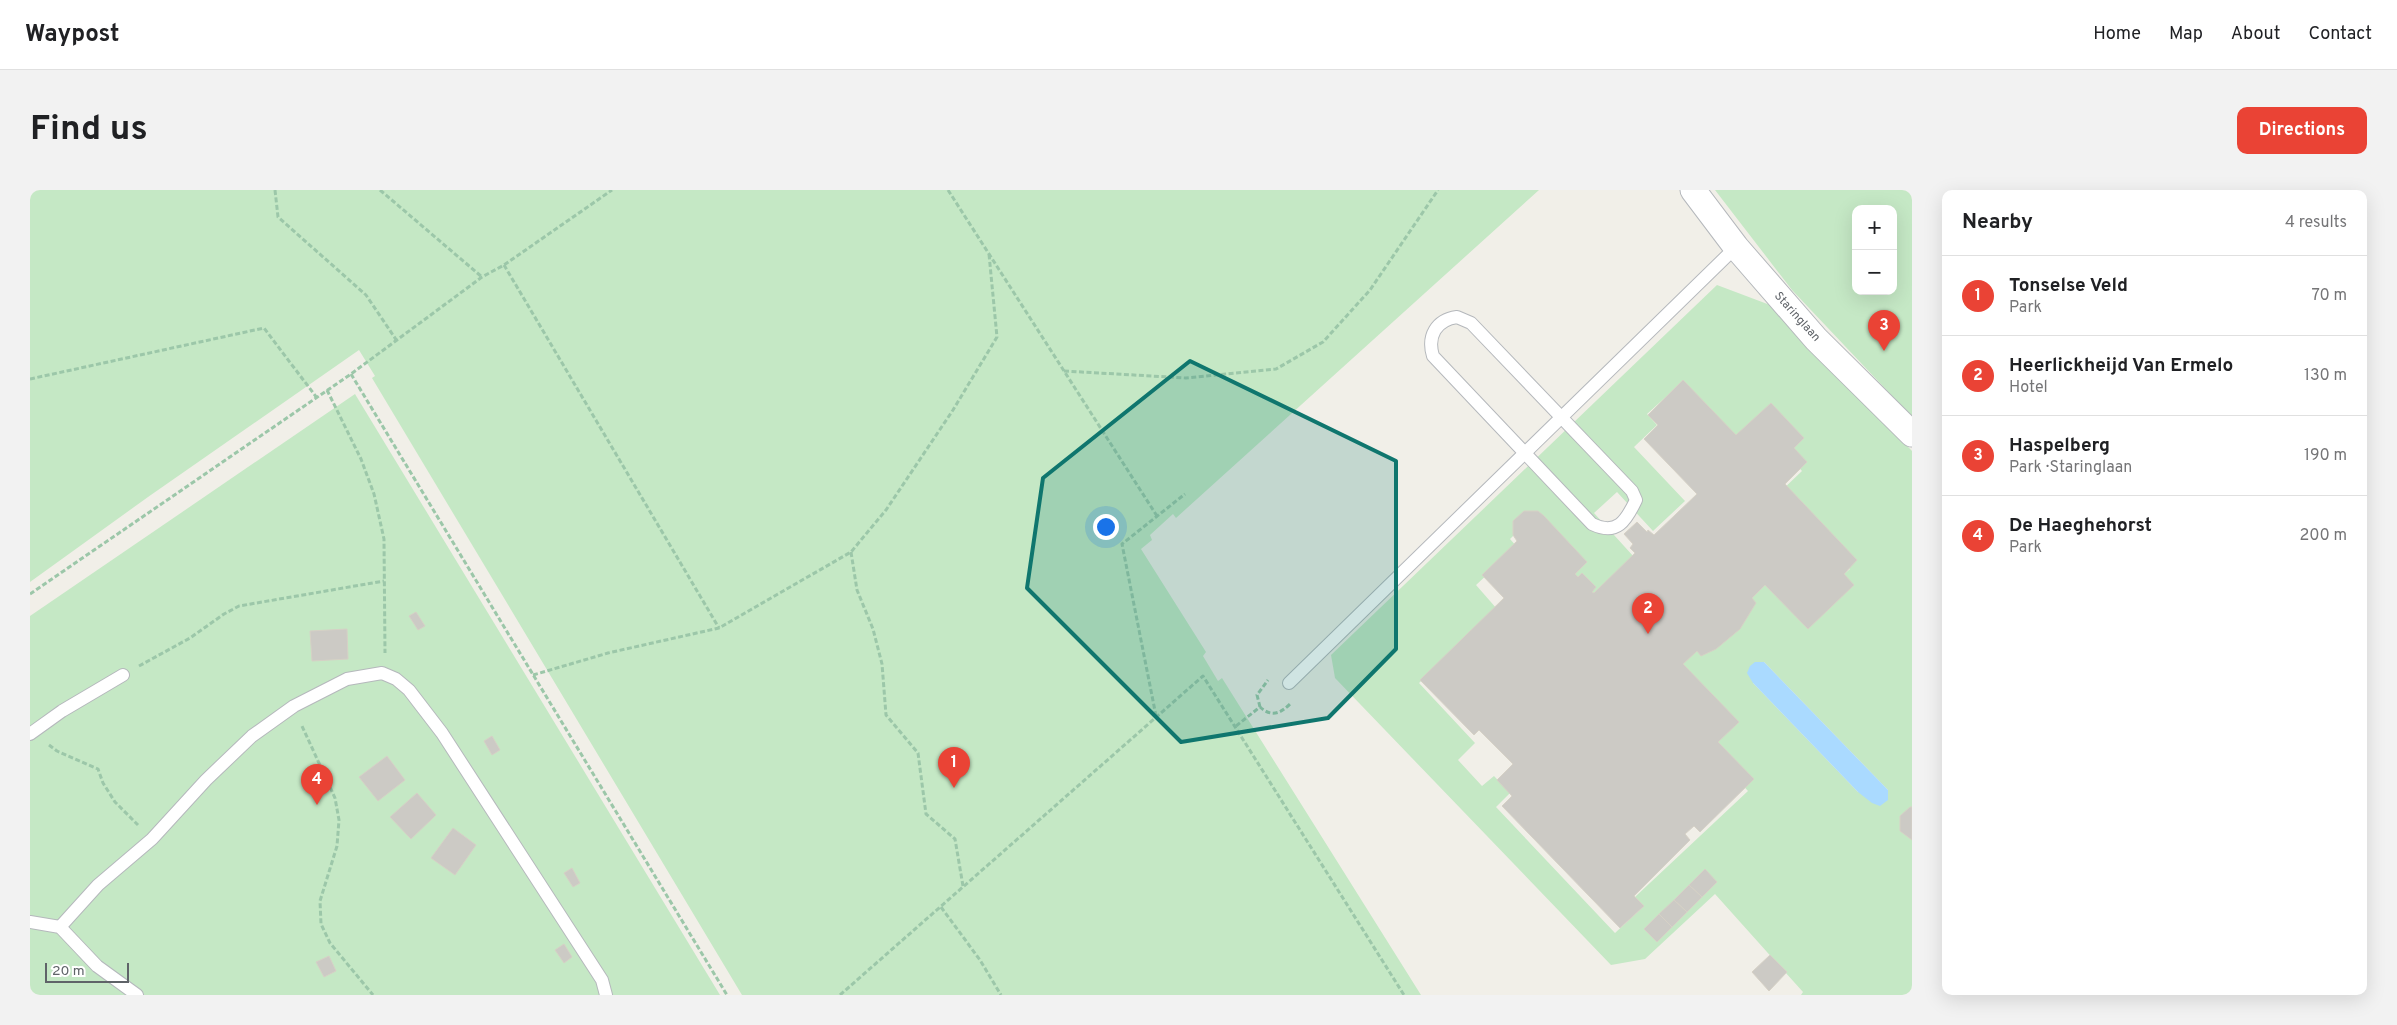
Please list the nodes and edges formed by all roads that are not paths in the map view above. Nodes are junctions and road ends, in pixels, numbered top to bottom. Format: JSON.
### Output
{"nodes":[{"id":1,"x":1693,"y":190,"type":"edge"},
{"id":2,"x":1736,"y":247,"type":"junction"},
{"id":3,"x":1562,"y":417,"type":"junction"},
{"id":4,"x":1912,"y":434,"type":"edge"},
{"id":5,"x":1525,"y":453,"type":"junction"},
{"id":6,"x":123,"y":675,"type":"road end"},
{"id":7,"x":1289,"y":683,"type":"dead end"},
{"id":8,"x":31,"y":733,"type":"edge"},
{"id":9,"x":30,"y":922,"type":"edge"},
{"id":10,"x":60,"y":927,"type":"junction"},
{"id":11,"x":137,"y":995,"type":"edge"},
{"id":12,"x":606,"y":995,"type":"edge"}],
"edges":[{"from":1,"to":2,"type":"street","name":"Staringlaan"},
{"from":2,"to":3,"type":"lane"},
{"from":2,"to":4,"type":"street","name":"Staringlaan"},
{"from":3,"to":5,"type":"lane"},
{"from":3,"to":5,"type":"lane"},
{"from":3,"to":5,"type":"lane"},
{"from":5,"to":7,"type":"lane"},
{"from":6,"to":8,"type":"lane"},
{"from":9,"to":10,"type":"lane"},
{"from":10,"to":11,"type":"lane"},
{"from":10,"to":12,"type":"lane"}]}
